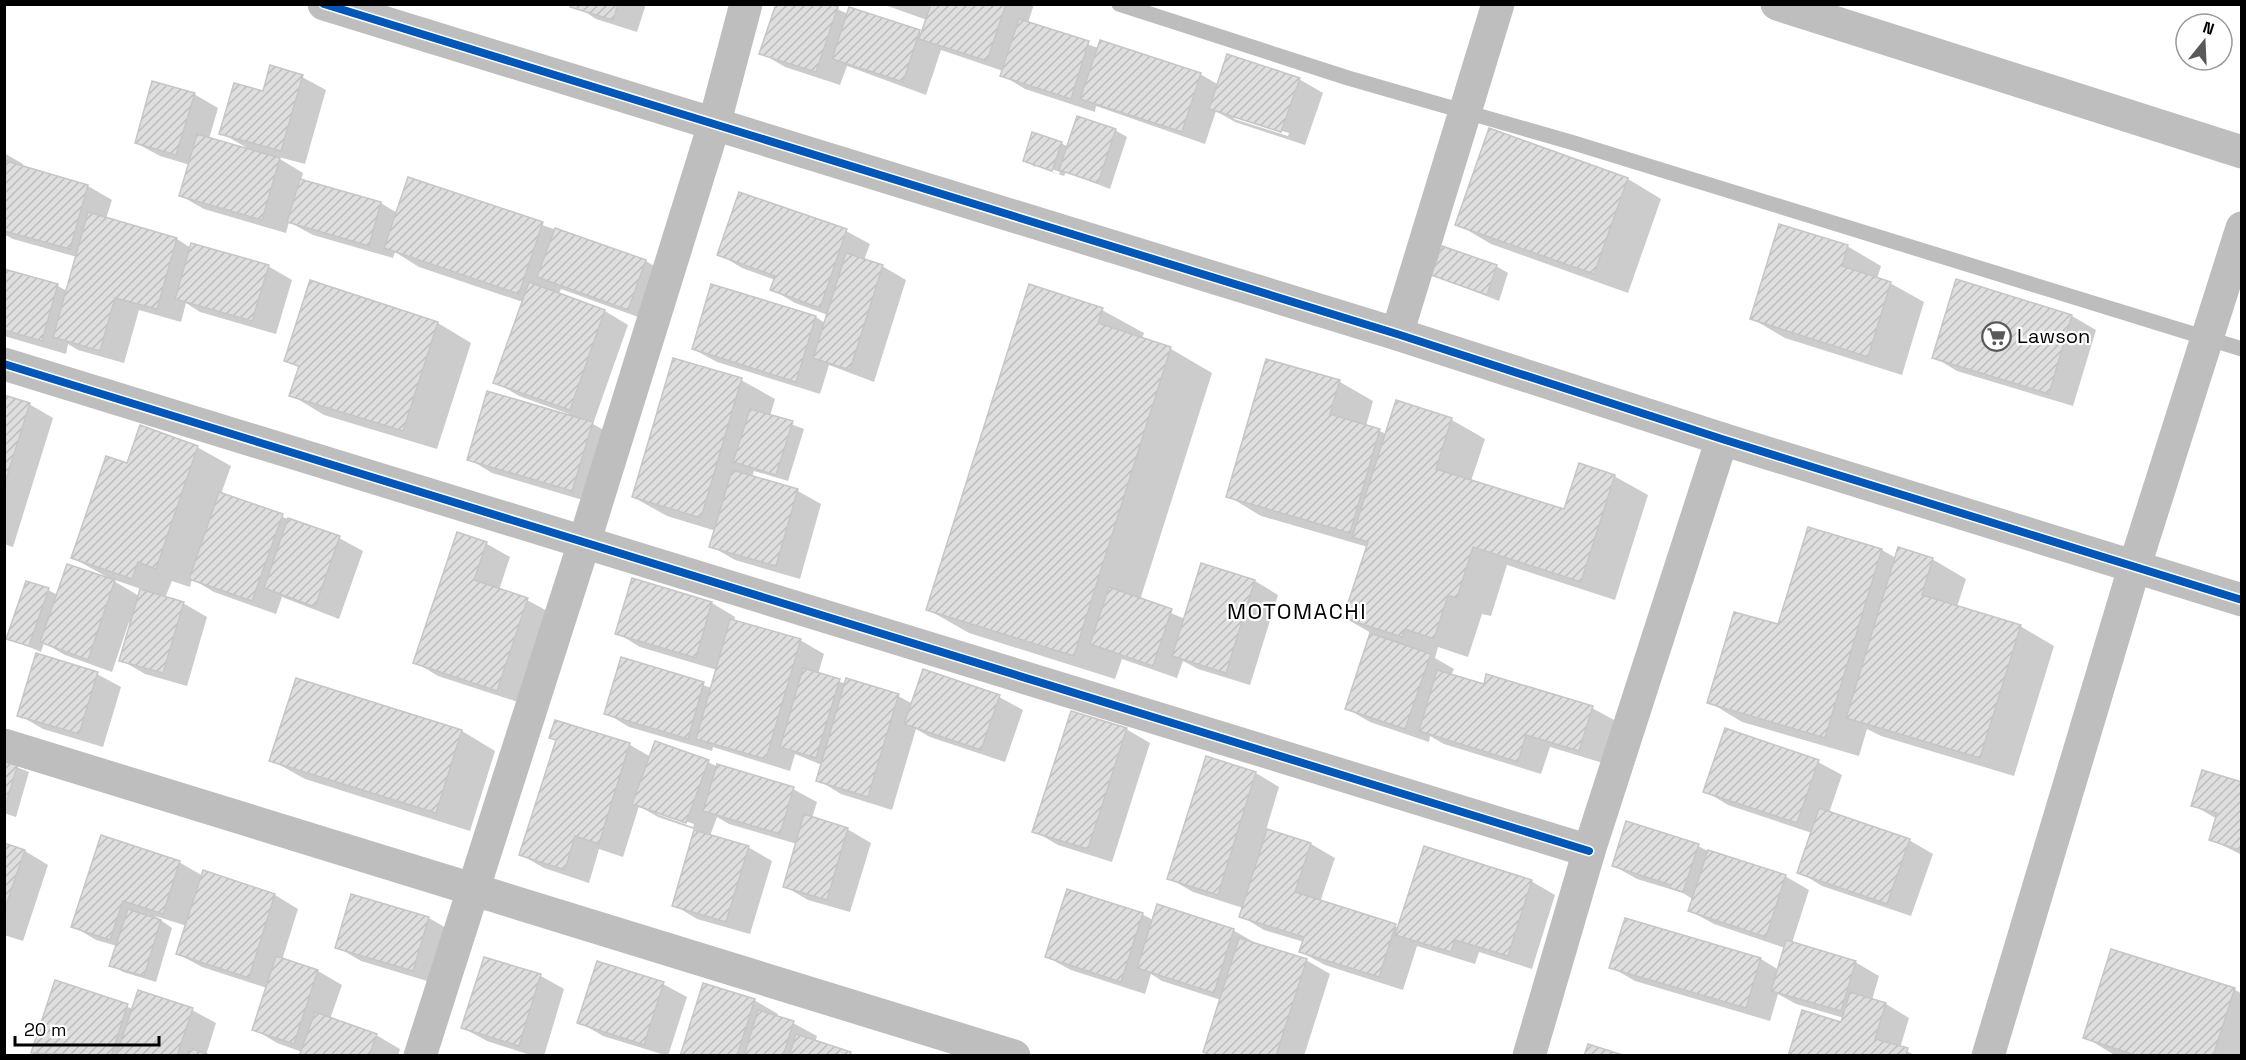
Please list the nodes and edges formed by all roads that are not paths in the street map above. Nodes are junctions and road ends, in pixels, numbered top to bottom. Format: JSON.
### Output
{"nodes":[{"id":1,"x":324,"y":4,"type":"edge"},
{"id":2,"x":746,"y":4,"type":"edge"},
{"id":3,"x":1498,"y":4,"type":"edge"},
{"id":4,"x":1777,"y":4,"type":"edge"},
{"id":5,"x":714,"y":125,"type":"junction"},
{"id":6,"x":2241,"y":152,"type":"edge"},
{"id":7,"x":2241,"y":228,"type":"edge"},
{"id":8,"x":1397,"y":334,"type":"junction"},
{"id":9,"x":4,"y":364,"type":"edge"},
{"id":10,"x":1722,"y":439,"type":"junction"},
{"id":11,"x":584,"y":543,"type":"junction"},
{"id":12,"x":2135,"y":565,"type":"junction"},
{"id":13,"x":2241,"y":600,"type":"edge"},
{"id":14,"x":4,"y":745,"type":"edge"},
{"id":15,"x":1589,"y":851,"type":"junction"},
{"id":16,"x":474,"y":888,"type":"junction"},
{"id":17,"x":420,"y":1056,"type":"edge"},
{"id":18,"x":1014,"y":1056,"type":"edge"},
{"id":19,"x":1529,"y":1056,"type":"edge"},
{"id":20,"x":1988,"y":1056,"type":"edge"}],
"edges":[{"from":1,"to":5,"type":"street"},
{"from":2,"to":5,"type":"street"},
{"from":3,"to":8,"type":"street"},
{"from":4,"to":6,"type":"street"},
{"from":5,"to":8,"type":"street"},
{"from":5,"to":11,"type":"street"},
{"from":7,"to":12,"type":"street"},
{"from":8,"to":10,"type":"street"},
{"from":9,"to":11,"type":"street"},
{"from":10,"to":12,"type":"street"},
{"from":10,"to":15,"type":"street"},
{"from":11,"to":15,"type":"street"},
{"from":11,"to":16,"type":"street"},
{"from":12,"to":13,"type":"street"},
{"from":12,"to":20,"type":"street"},
{"from":14,"to":16,"type":"street"},
{"from":15,"to":19,"type":"street"},
{"from":16,"to":17,"type":"street"},
{"from":16,"to":18,"type":"street"}]}
